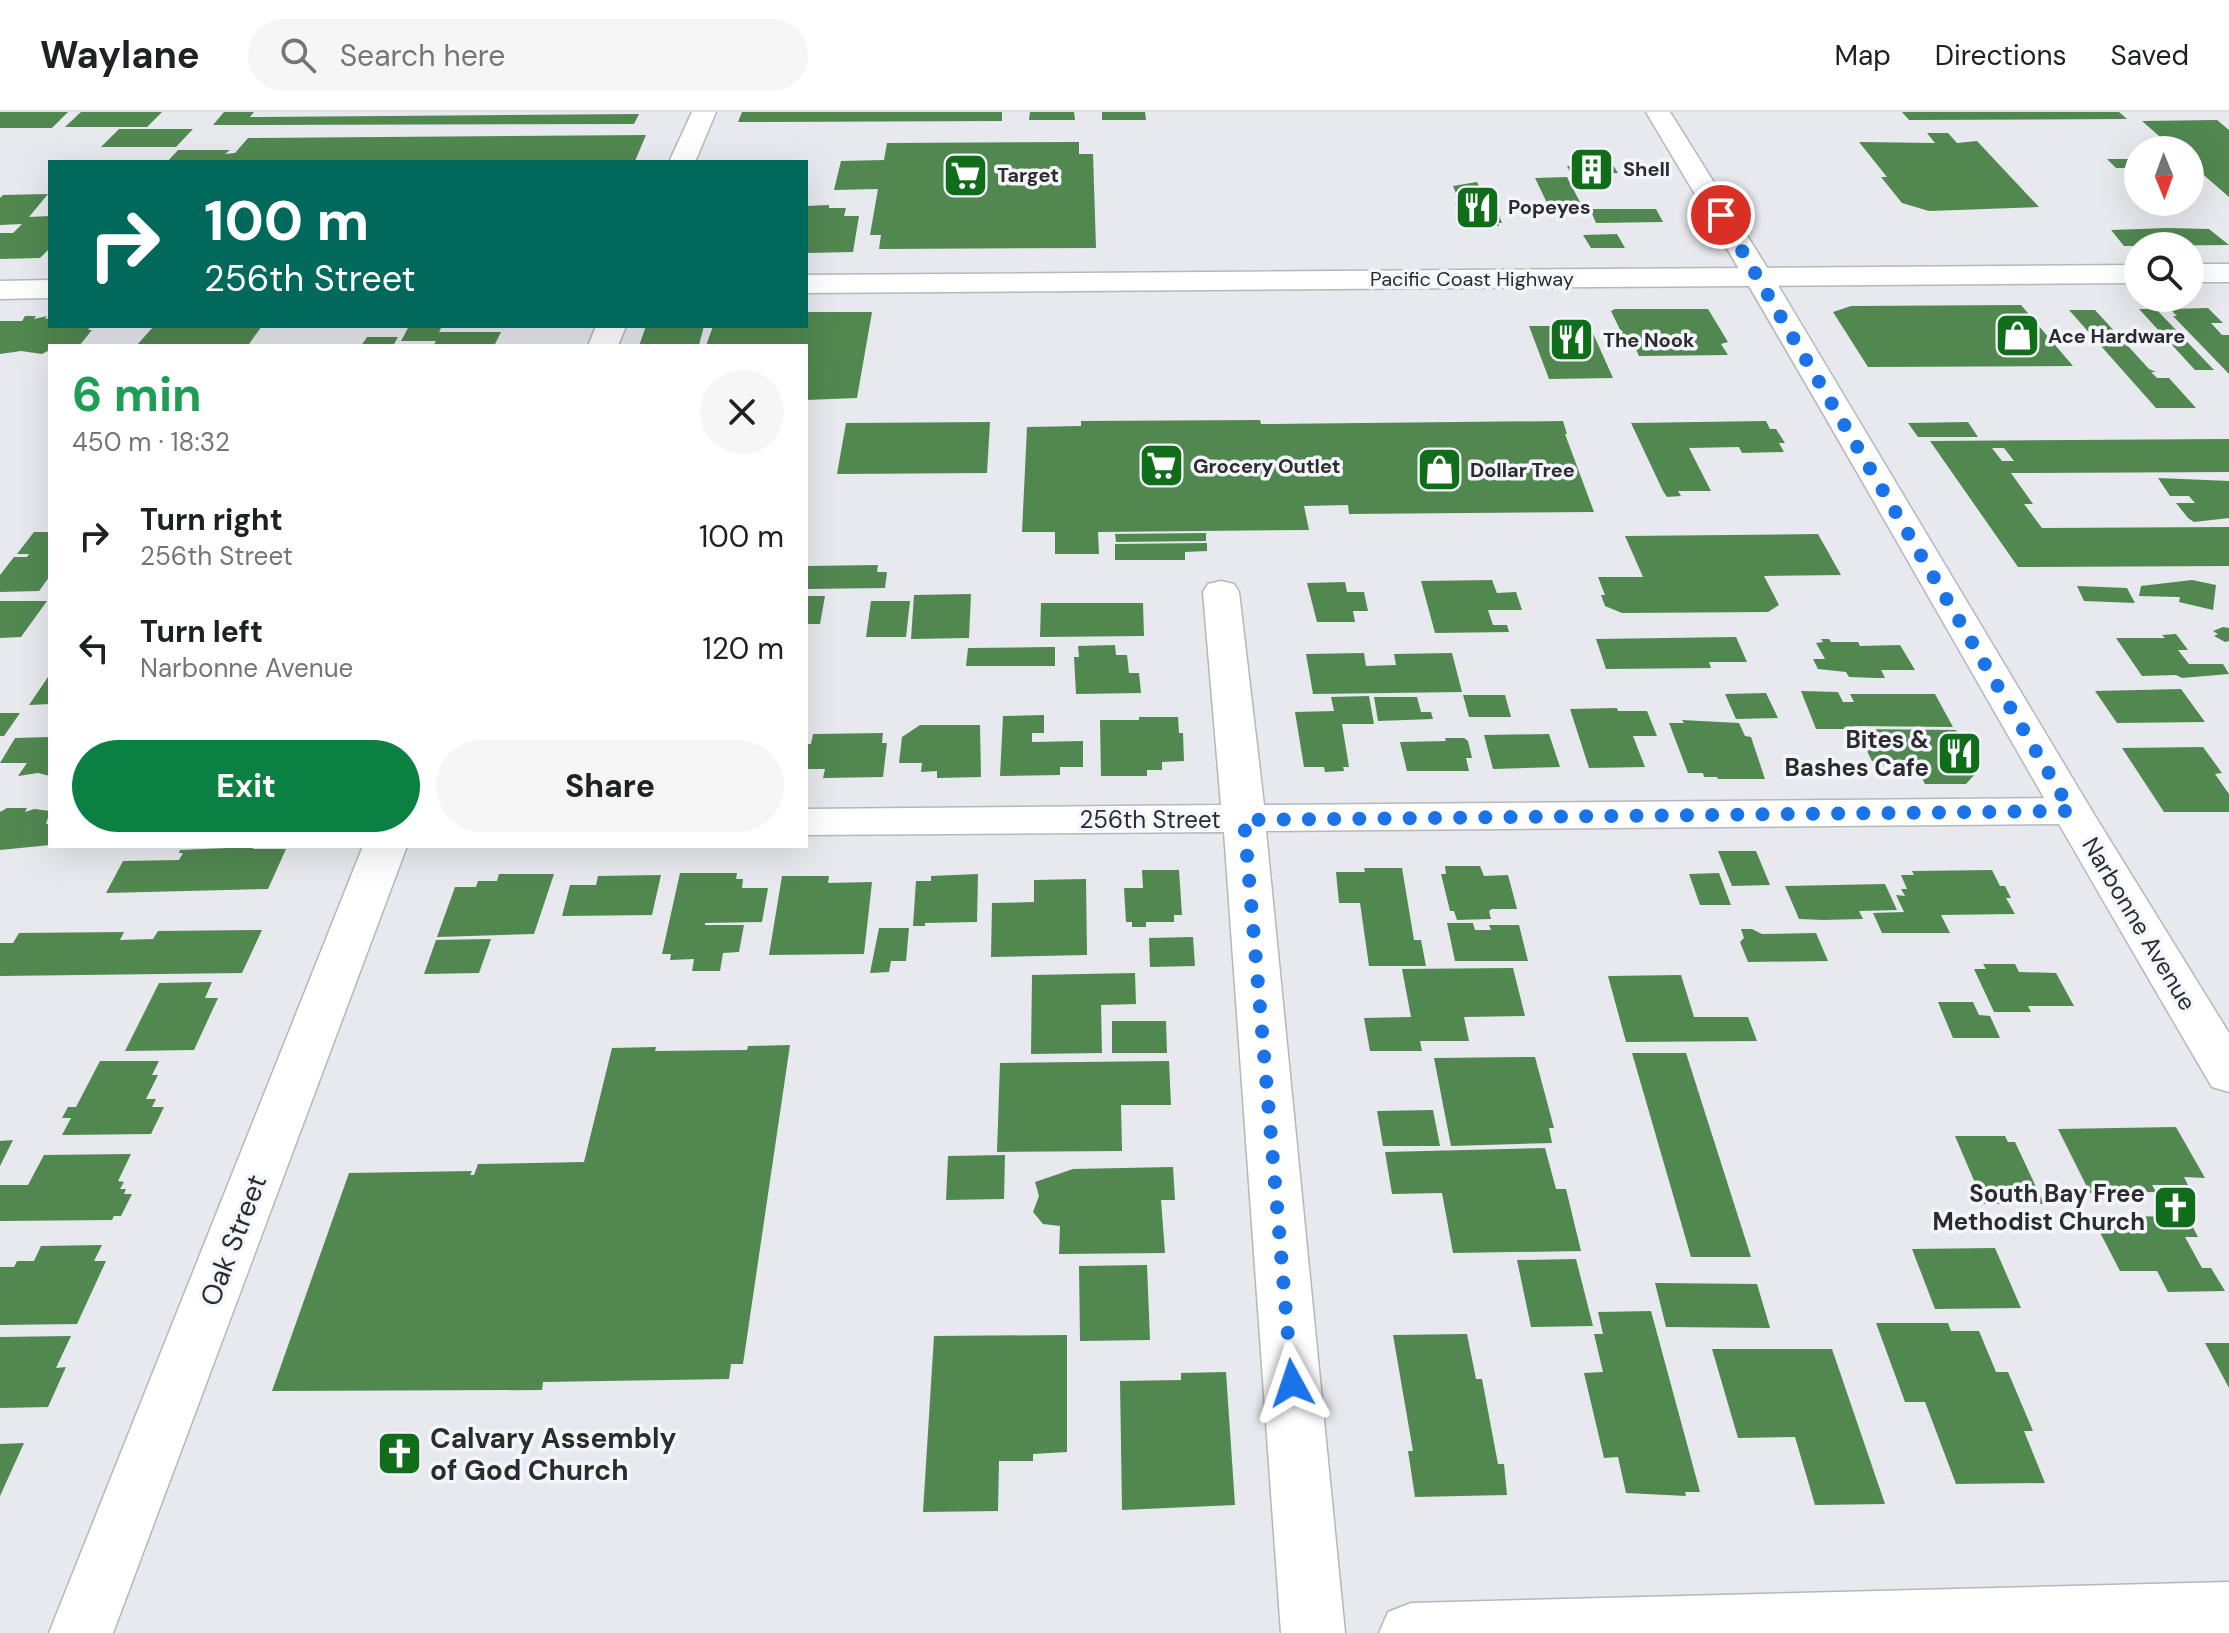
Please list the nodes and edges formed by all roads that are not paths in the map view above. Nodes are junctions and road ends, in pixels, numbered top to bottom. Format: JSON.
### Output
{"nodes":[{"id":1,"x":704,"y":112,"type":"edge"},
{"id":2,"x":1658,"y":112,"type":"edge"},
{"id":3,"x":683,"y":160,"type":"edge"},
{"id":4,"x":2204,"y":273,"type":"edge"},
{"id":5,"x":2229,"y":273,"type":"edge"},
{"id":6,"x":2124,"y":274,"type":"edge"},
{"id":7,"x":1759,"y":277,"type":"junction"},
{"id":8,"x":808,"y":284,"type":"edge"},
{"id":9,"x":48,"y":289,"type":"edge"},
{"id":10,"x":0,"y":290,"type":"edge"},
{"id":11,"x":1221,"y":592,"type":"dead end"},
{"id":12,"x":2071,"y":811,"type":"junction"},
{"id":13,"x":1244,"y":820,"type":"junction"},
{"id":14,"x":808,"y":822,"type":"edge"},
{"id":15,"x":384,"y":848,"type":"edge"},
{"id":16,"x":2229,"y":1074,"type":"edge"},
{"id":17,"x":2229,"y":1611,"type":"edge"},
{"id":18,"x":81,"y":1633,"type":"edge"},
{"id":19,"x":1313,"y":1633,"type":"edge"},
{"id":20,"x":1411,"y":1633,"type":"edge"}],
"edges":[{"from":1,"to":3,"type":"main road"},
{"from":2,"to":7,"type":"main road","name":"Narbonne Avenue"},
{"from":4,"to":5,"type":"main road"},
{"from":6,"to":7,"type":"main road","name":"Pacific Coast Highway"},
{"from":7,"to":8,"type":"main road","name":"Pacific Coast Highway"},
{"from":7,"to":12,"type":"main road","name":"Narbonne Avenue"},
{"from":9,"to":10,"type":"main road"},
{"from":11,"to":13,"type":"main road"},
{"from":12,"to":13,"type":"main road","name":"256th Street"},
{"from":12,"to":16,"type":"main road","name":"Narbonne Avenue"},
{"from":13,"to":14,"type":"main road","name":"256th Street"},
{"from":13,"to":19,"type":"main road"},
{"from":15,"to":18,"type":"main road","name":"Oak Street"},
{"from":17,"to":20,"type":"main road"}]}
